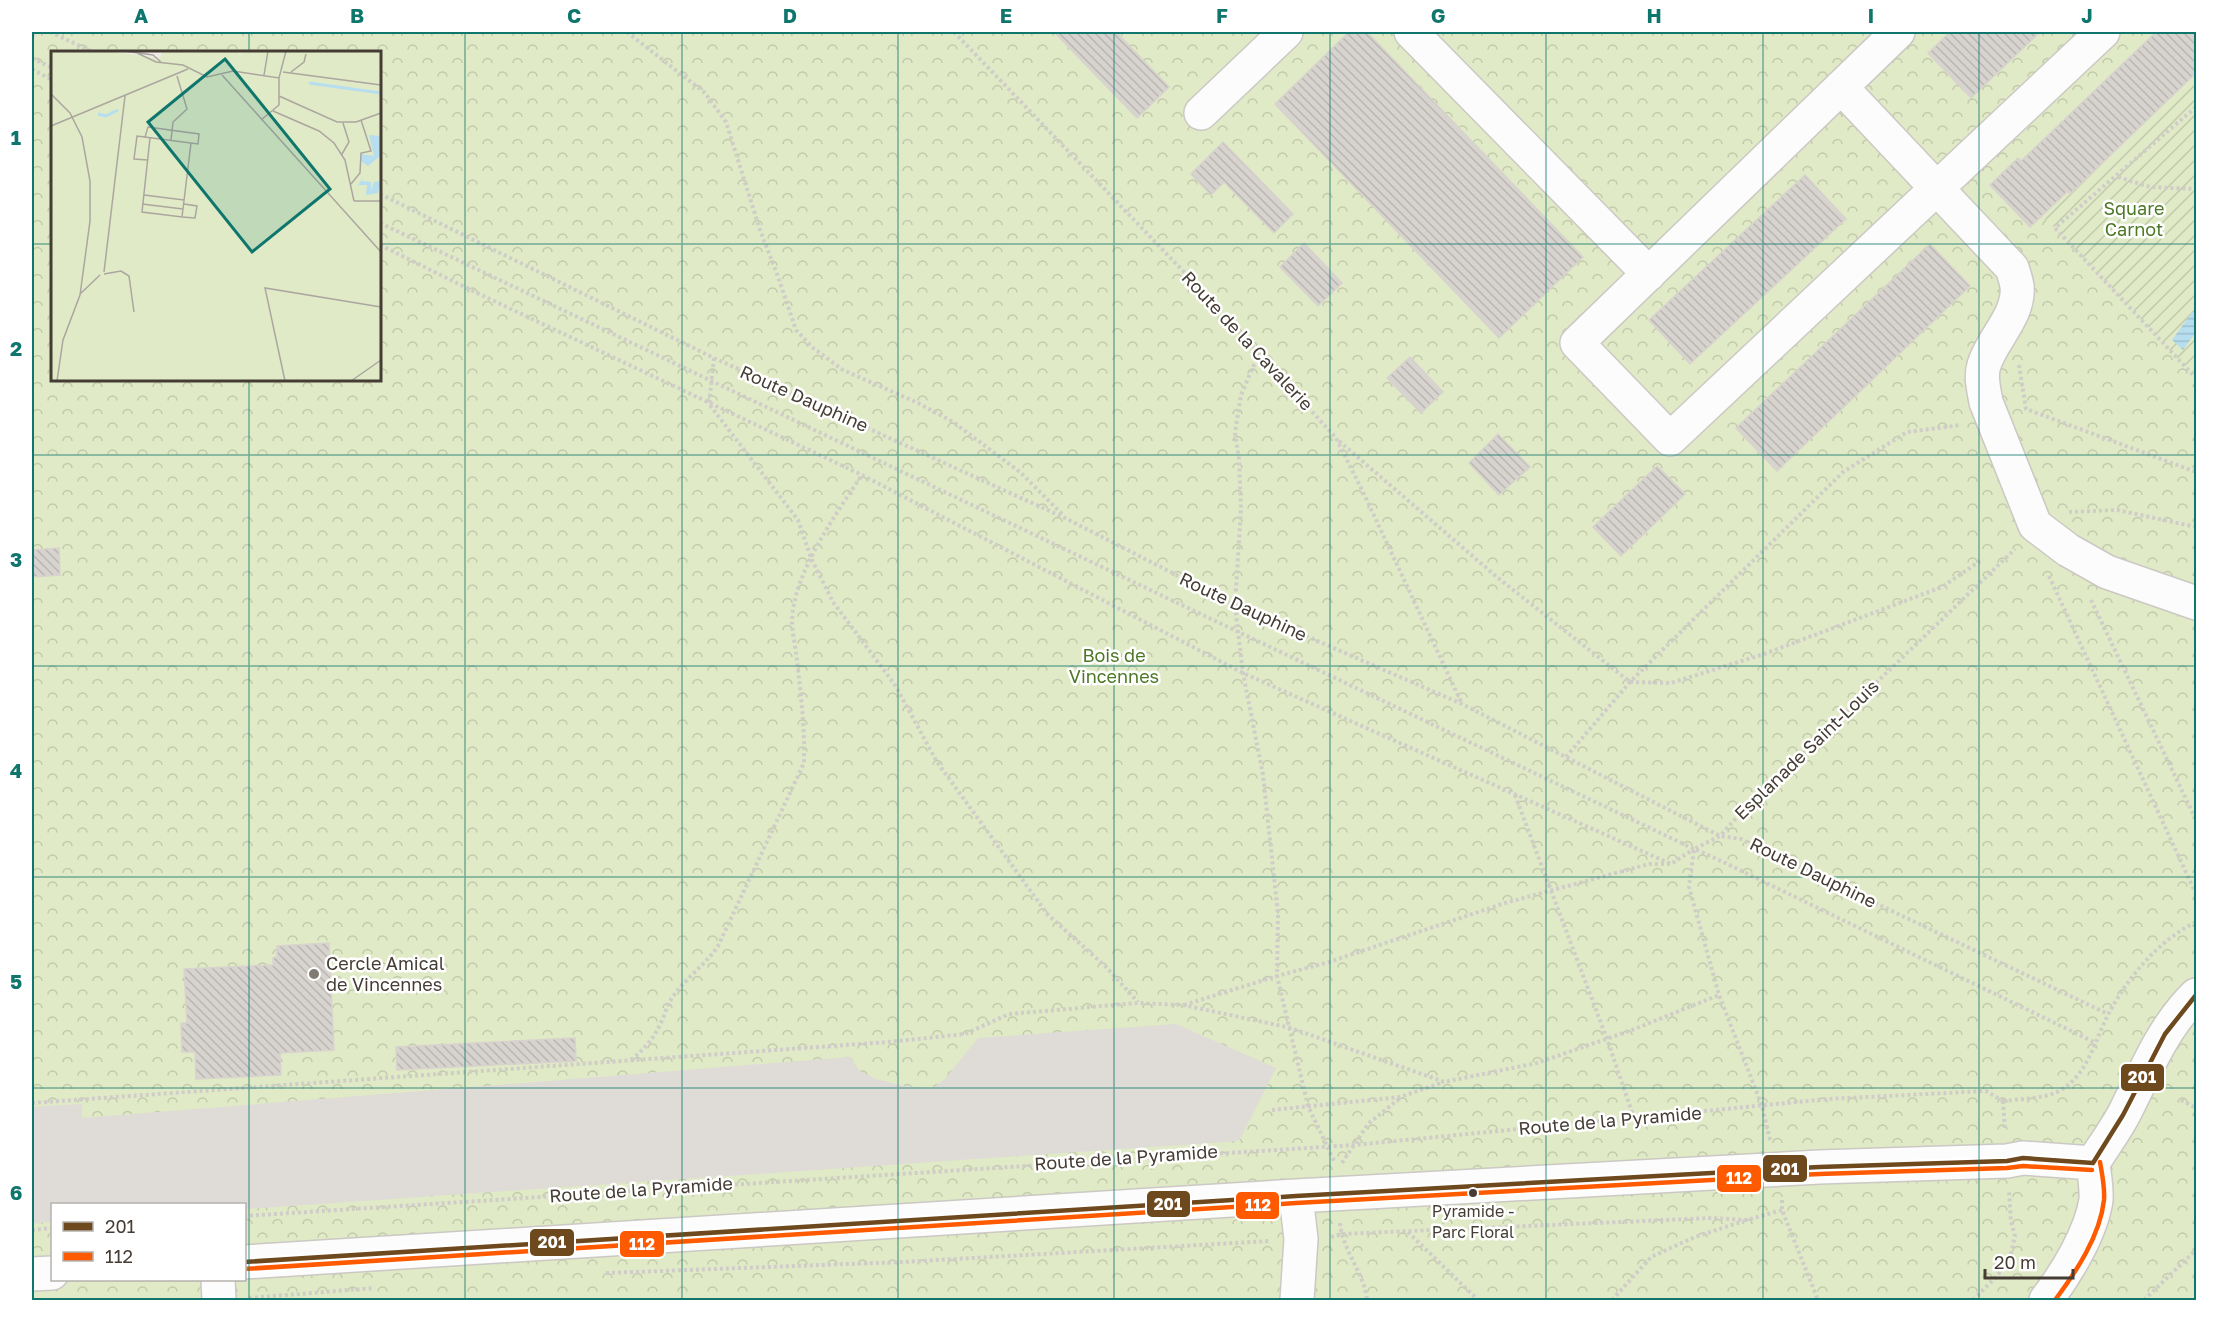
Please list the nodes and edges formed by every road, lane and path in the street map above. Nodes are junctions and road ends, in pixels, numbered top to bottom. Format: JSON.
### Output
{"nodes":[{"id":1,"x":36,"y":32,"type":"edge"},
{"id":2,"x":50,"y":32,"type":"edge"},
{"id":3,"x":627,"y":32,"type":"edge"},
{"id":4,"x":954,"y":32,"type":"edge"},
{"id":5,"x":1286,"y":32,"type":"edge"},
{"id":6,"x":1412,"y":32,"type":"edge"},
{"id":7,"x":1898,"y":32,"type":"edge"},
{"id":8,"x":2103,"y":32,"type":"edge"},
{"id":9,"x":32,"y":36,"type":"edge"},
{"id":10,"x":91,"y":51,"type":"edge"},
{"id":11,"x":32,"y":58,"type":"edge"},
{"id":12,"x":51,"y":68,"type":"edge"},
{"id":13,"x":32,"y":69,"type":"edge"},
{"id":14,"x":51,"y":79,"type":"edge"},
{"id":15,"x":1841,"y":87,"type":"junction"},
{"id":16,"x":2196,"y":107,"type":"edge"},
{"id":17,"x":1201,"y":113,"type":"dead end"},
{"id":18,"x":2117,"y":177,"type":"junction"},
{"id":19,"x":1936,"y":188,"type":"junction"},
{"id":20,"x":2196,"y":189,"type":"edge"},
{"id":21,"x":381,"y":194,"type":"edge"},
{"id":22,"x":381,"y":223,"type":"edge"},
{"id":23,"x":381,"y":245,"type":"edge"},
{"id":24,"x":1648,"y":274,"type":"junction"},
{"id":25,"x":2012,"y":313,"type":"junction"},
{"id":26,"x":1258,"y":353,"type":"junction"},
{"id":27,"x":714,"y":358,"type":"junction"},
{"id":28,"x":2196,"y":378,"type":"edge"},
{"id":29,"x":712,"y":381,"type":"junction"},
{"id":30,"x":710,"y":404,"type":"junction"},
{"id":31,"x":1993,"y":420,"type":"junction"},
{"id":32,"x":1336,"y":438,"type":"junction"},
{"id":33,"x":2196,"y":472,"type":"edge"},
{"id":34,"x":862,"y":476,"type":"junction"},
{"id":35,"x":1065,"y":518,"type":"junction"},
{"id":36,"x":2035,"y":525,"type":"junction"},
{"id":37,"x":2196,"y":527,"type":"edge"},
{"id":38,"x":811,"y":558,"type":"junction"},
{"id":39,"x":1983,"y":559,"type":"dead end"},
{"id":40,"x":2047,"y":572,"type":"dead end"},
{"id":41,"x":2091,"y":599,"type":"dead end"},
{"id":42,"x":2196,"y":603,"type":"edge"},
{"id":43,"x":1235,"y":605,"type":"junction"},
{"id":44,"x":1238,"y":634,"type":"junction"},
{"id":45,"x":1243,"y":673,"type":"junction"},
{"id":46,"x":1630,"y":682,"type":"junction"},
{"id":47,"x":1462,"y":704,"type":"junction"},
{"id":48,"x":1566,"y":757,"type":"junction"},
{"id":49,"x":1514,"y":794,"type":"junction"},
{"id":50,"x":2196,"y":820,"type":"edge"},
{"id":51,"x":1720,"y":836,"type":"junction"},
{"id":52,"x":1694,"y":849,"type":"junction"},
{"id":53,"x":1671,"y":864,"type":"junction"},
{"id":54,"x":1551,"y":890,"type":"junction"},
{"id":55,"x":2196,"y":894,"type":"edge"},
{"id":56,"x":2196,"y":922,"type":"edge"},
{"id":57,"x":1277,"y":976,"type":"junction"},
{"id":58,"x":1719,"y":995,"type":"junction"},
{"id":59,"x":2196,"y":995,"type":"edge"},
{"id":60,"x":1138,"y":1003,"type":"junction"},
{"id":61,"x":1183,"y":1005,"type":"junction"},
{"id":62,"x":2108,"y":1014,"type":"junction"},
{"id":63,"x":1291,"y":1028,"type":"junction"},
{"id":64,"x":1607,"y":1039,"type":"junction"},
{"id":65,"x":2096,"y":1043,"type":"junction"},
{"id":66,"x":630,"y":1061,"type":"junction"},
{"id":67,"x":1444,"y":1082,"type":"junction"},
{"id":68,"x":1400,"y":1097,"type":"junction"},
{"id":69,"x":2181,"y":1100,"type":"dead end"},
{"id":70,"x":2003,"y":1101,"type":"junction"},
{"id":71,"x":32,"y":1103,"type":"edge"},
{"id":72,"x":1308,"y":1106,"type":"junction"},
{"id":73,"x":1761,"y":1106,"type":"junction"},
{"id":74,"x":2196,"y":1108,"type":"edge"},
{"id":75,"x":1272,"y":1110,"type":"dead end"},
{"id":76,"x":1634,"y":1118,"type":"junction"},
{"id":77,"x":2005,"y":1130,"type":"dead end"},
{"id":78,"x":1354,"y":1145,"type":"junction"},
{"id":79,"x":1327,"y":1146,"type":"junction"},
{"id":80,"x":2093,"y":1163,"type":"junction"},
{"id":81,"x":1774,"y":1171,"type":"junction"},
{"id":82,"x":2008,"y":1183,"type":"dead end"},
{"id":83,"x":1337,"y":1194,"type":"junction"},
{"id":84,"x":1296,"y":1196,"type":"junction"},
{"id":85,"x":1782,"y":1210,"type":"junction"},
{"id":86,"x":246,"y":1216,"type":"edge"},
{"id":87,"x":1747,"y":1220,"type":"junction"},
{"id":88,"x":51,"y":1228,"type":"edge"},
{"id":89,"x":32,"y":1230,"type":"edge"},
{"id":90,"x":1408,"y":1232,"type":"junction"},
{"id":91,"x":1341,"y":1234,"type":"junction"},
{"id":92,"x":1301,"y":1239,"type":"junction"},
{"id":93,"x":2196,"y":1250,"type":"edge"},
{"id":94,"x":246,"y":1262,"type":"edge"},
{"id":95,"x":51,"y":1273,"type":"edge"},
{"id":96,"x":32,"y":1274,"type":"edge"},
{"id":97,"x":605,"y":1274,"type":"dead end"},
{"id":98,"x":218,"y":1281,"type":"edge"},
{"id":99,"x":384,"y":1287,"type":"dead end"},
{"id":100,"x":219,"y":1300,"type":"edge"},
{"id":101,"x":1297,"y":1300,"type":"edge"},
{"id":102,"x":1367,"y":1300,"type":"edge"},
{"id":103,"x":1478,"y":1300,"type":"edge"},
{"id":104,"x":1612,"y":1300,"type":"edge"},
{"id":105,"x":1818,"y":1300,"type":"edge"},
{"id":106,"x":1973,"y":1300,"type":"edge"},
{"id":107,"x":2046,"y":1300,"type":"edge"},
{"id":108,"x":2144,"y":1300,"type":"edge"}],
"edges":[{"from":1,"to":9,"type":"path"},
{"from":2,"to":10,"type":"path"},
{"from":3,"to":35,"type":"path"},
{"from":4,"to":26,"type":"path","name":"Route de la Cavalerie"},
{"from":5,"to":17,"type":"street"},
{"from":6,"to":24,"type":"street"},
{"from":7,"to":15,"type":"street"},
{"from":8,"to":19,"type":"street"},
{"from":11,"to":12,"type":"path"},
{"from":13,"to":14,"type":"path"},
{"from":15,"to":19,"type":"street"},
{"from":15,"to":24,"type":"street"},
{"from":16,"to":18,"type":"path"},
{"from":18,"to":20,"type":"path"},
{"from":18,"to":28,"type":"path"},
{"from":19,"to":24,"type":"street"},
{"from":19,"to":25,"type":"street"},
{"from":21,"to":27,"type":"path","name":"Route Dauphine"},
{"from":22,"to":29,"type":"path","name":"Route Dauphine"},
{"from":23,"to":30,"type":"path"},
{"from":25,"to":31,"type":"street"},
{"from":25,"to":33,"type":"path"},
{"from":26,"to":32,"type":"path","name":"Route de la Cavalerie"},
{"from":26,"to":43,"type":"path"},
{"from":27,"to":29,"type":"path"},
{"from":27,"to":35,"type":"path","name":"Route Dauphine"},
{"from":29,"to":30,"type":"path"},
{"from":29,"to":44,"type":"path","name":"Route Dauphine"},
{"from":30,"to":34,"type":"path"},
{"from":30,"to":38,"type":"path"},
{"from":31,"to":36,"type":"street"},
{"from":31,"to":46,"type":"path"},
{"from":32,"to":46,"type":"path"},
{"from":32,"to":47,"type":"path","name":"Route de la Cavalerie"},
{"from":34,"to":38,"type":"path"},
{"from":34,"to":45,"type":"path"},
{"from":35,"to":43,"type":"path","name":"Route Dauphine"},
{"from":36,"to":37,"type":"path"},
{"from":36,"to":42,"type":"street"},
{"from":36,"to":51,"type":"path","name":"Esplanade Saint-Louis"},
{"from":38,"to":60,"type":"path"},
{"from":38,"to":66,"type":"path"},
{"from":39,"to":46,"type":"path"},
{"from":40,"to":55,"type":"path"},
{"from":41,"to":50,"type":"path"},
{"from":43,"to":44,"type":"path"},
{"from":43,"to":47,"type":"path","name":"Route Dauphine"},
{"from":44,"to":45,"type":"path"},
{"from":44,"to":52,"type":"path","name":"Route Dauphine"},
{"from":45,"to":49,"type":"path"},
{"from":45,"to":57,"type":"path"},
{"from":46,"to":48,"type":"path"},
{"from":47,"to":48,"type":"path","name":"Route Dauphine"},
{"from":48,"to":51,"type":"path","name":"Route Dauphine"},
{"from":49,"to":53,"type":"path"},
{"from":49,"to":54,"type":"path"},
{"from":51,"to":52,"type":"path","name":"Esplanade Saint-Louis"},
{"from":51,"to":62,"type":"path","name":"Route Dauphine"},
{"from":52,"to":53,"type":"path","name":"Esplanade Saint-Louis"},
{"from":52,"to":58,"type":"path"},
{"from":52,"to":65,"type":"path","name":"Route Dauphine"},
{"from":53,"to":54,"type":"path"},
{"from":54,"to":57,"type":"path"},
{"from":54,"to":64,"type":"path"},
{"from":56,"to":62,"type":"path"},
{"from":57,"to":61,"type":"path"},
{"from":57,"to":63,"type":"path"},
{"from":58,"to":64,"type":"path"},
{"from":58,"to":73,"type":"path"},
{"from":59,"to":80,"type":"street"},
{"from":60,"to":61,"type":"path"},
{"from":60,"to":66,"type":"path"},
{"from":61,"to":63,"type":"path"},
{"from":62,"to":65,"type":"path"},
{"from":63,"to":67,"type":"path"},
{"from":63,"to":72,"type":"path"},
{"from":64,"to":67,"type":"path"},
{"from":64,"to":76,"type":"path"},
{"from":65,"to":70,"type":"path"},
{"from":66,"to":71,"type":"path"},
{"from":67,"to":68,"type":"path"},
{"from":68,"to":72,"type":"path"},
{"from":68,"to":78,"type":"path"},
{"from":69,"to":74,"type":"path"},
{"from":70,"to":73,"type":"path","name":"Route de la Pyramide"},
{"from":70,"to":77,"type":"path"},
{"from":72,"to":75,"type":"path"},
{"from":72,"to":79,"type":"path"},
{"from":73,"to":76,"type":"path","name":"Route de la Pyramide"},
{"from":73,"to":81,"type":"path"},
{"from":76,"to":78,"type":"path","name":"Route de la Pyramide"},
{"from":78,"to":79,"type":"path","name":"Route de la Pyramide"},
{"from":78,"to":79,"type":"path"},
{"from":79,"to":86,"type":"path","name":"Route de la Pyramide"},
{"from":80,"to":81,"type":"street"},
{"from":80,"to":107,"type":"street"},
{"from":81,"to":83,"type":"street"},
{"from":81,"to":85,"type":"path"},
{"from":82,"to":106,"type":"path"},
{"from":83,"to":84,"type":"street"},
{"from":83,"to":91,"type":"path"},
{"from":84,"to":92,"type":"street"},
{"from":84,"to":94,"type":"street"},
{"from":85,"to":87,"type":"path"},
{"from":85,"to":105,"type":"path"},
{"from":87,"to":90,"type":"path"},
{"from":87,"to":104,"type":"path"},
{"from":88,"to":89,"type":"path"},
{"from":90,"to":91,"type":"path"},
{"from":90,"to":103,"type":"path"},
{"from":91,"to":92,"type":"path"},
{"from":91,"to":102,"type":"path"},
{"from":92,"to":97,"type":"path"},
{"from":92,"to":101,"type":"street"},
{"from":93,"to":108,"type":"path"},
{"from":95,"to":96,"type":"street"},
{"from":98,"to":100,"type":"street"},
{"from":99,"to":100,"type":"path"}]}
